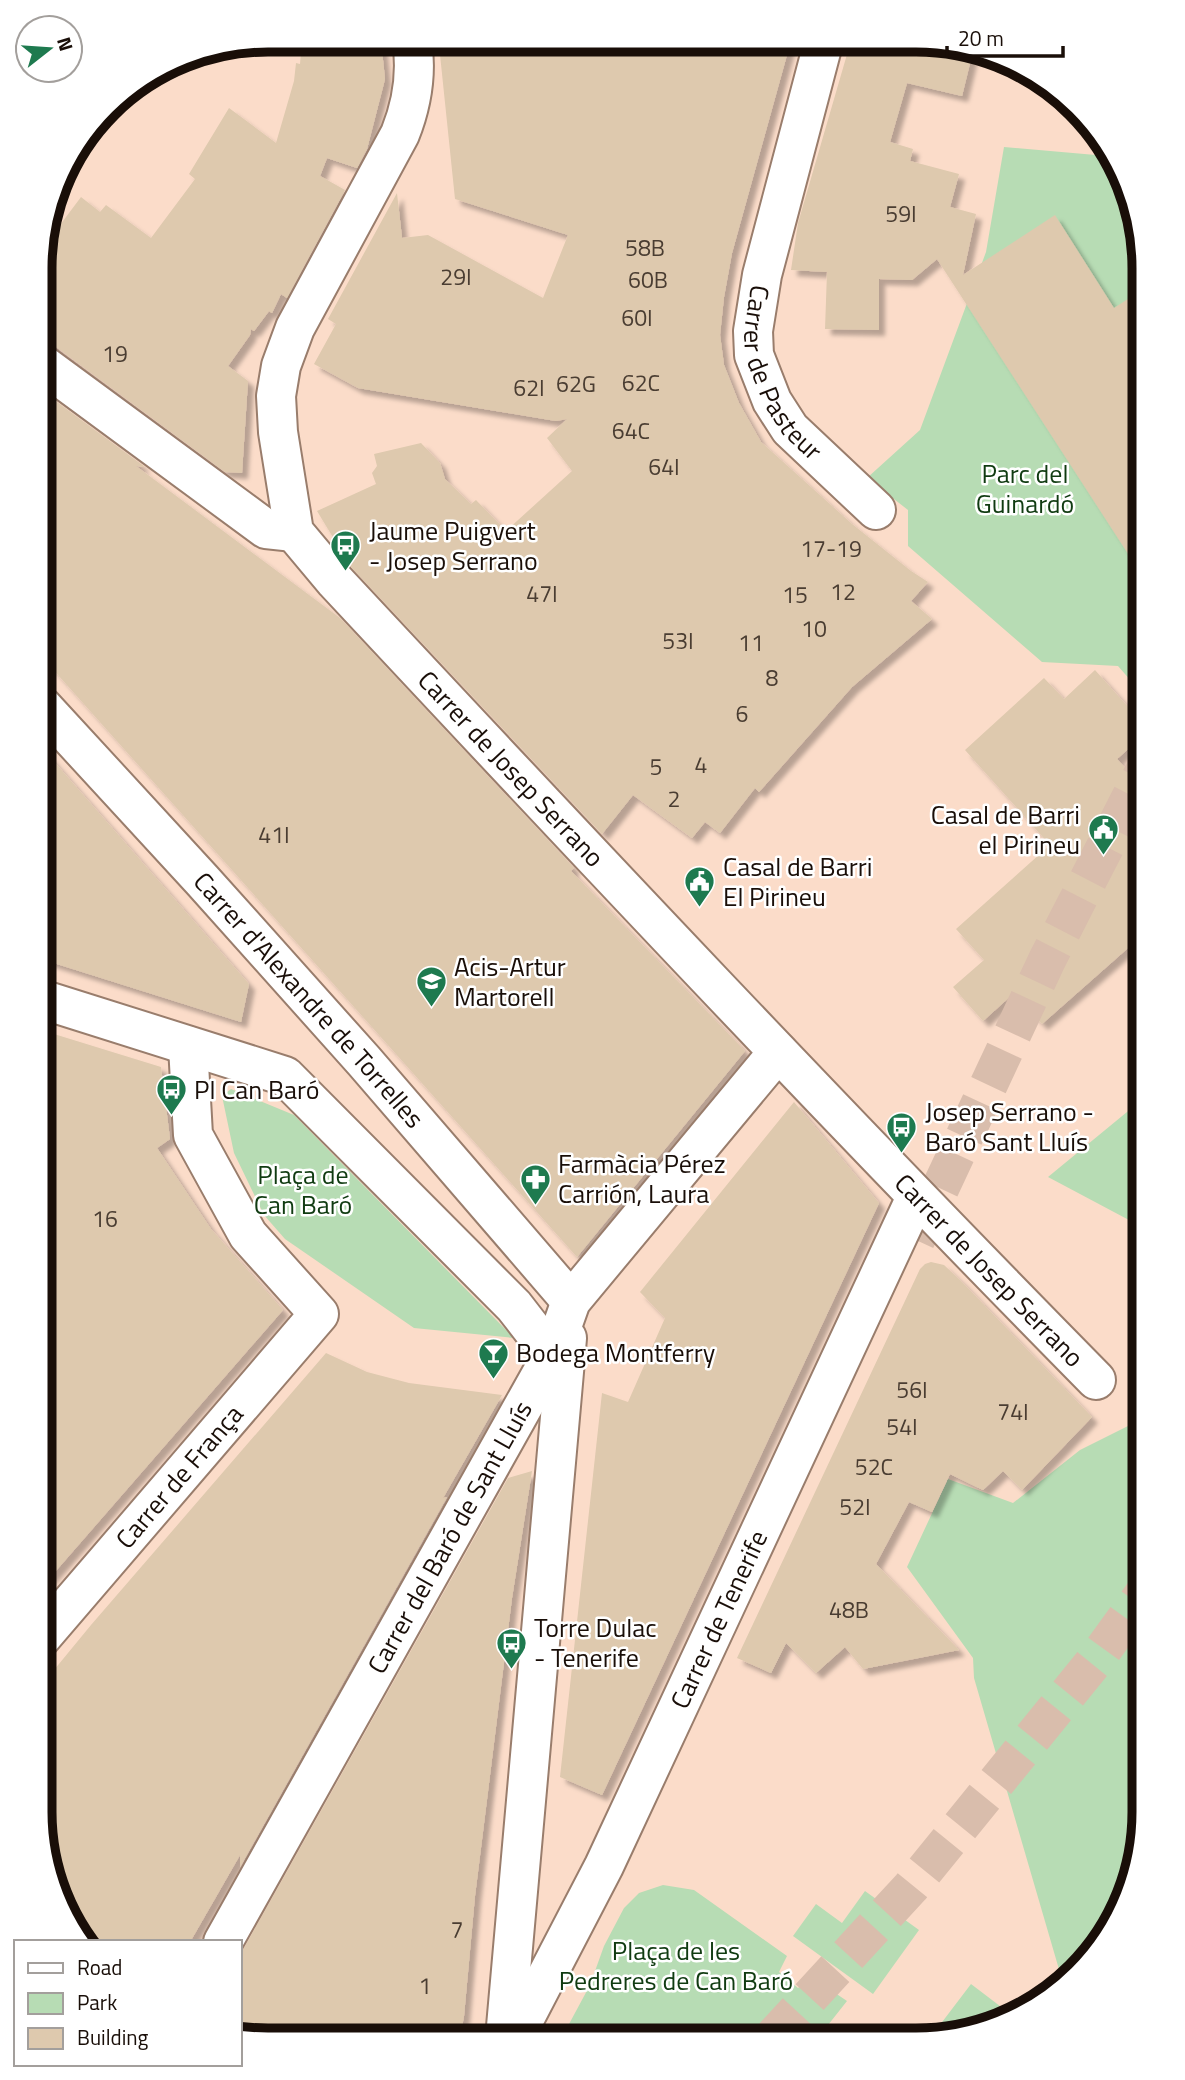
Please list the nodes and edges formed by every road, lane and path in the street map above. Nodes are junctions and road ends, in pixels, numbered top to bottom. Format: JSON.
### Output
{"nodes":[{"id":1,"x":413,"y":53,"type":"edge"},
{"id":2,"x":821,"y":53,"type":"edge"},
{"id":3,"x":53,"y":372,"type":"edge"},
{"id":4,"x":876,"y":510,"type":"dead end"},
{"id":5,"x":294,"y":532,"type":"junction"},
{"id":6,"x":53,"y":718,"type":"edge"},
{"id":7,"x":53,"y":1003,"type":"edge"},
{"id":8,"x":188,"y":1046,"type":"junction"},
{"id":9,"x":778,"y":1052,"type":"junction"},
{"id":10,"x":916,"y":1197,"type":"junction"},
{"id":11,"x":571,"y":1301,"type":"junction"},
{"id":12,"x":552,"y":1355,"type":"junction"},
{"id":13,"x":1096,"y":1380,"type":"dead end"},
{"id":14,"x":53,"y":1624,"type":"edge"},
{"id":15,"x":515,"y":1926,"type":"junction"},
{"id":16,"x":566,"y":1938,"type":"junction"},
{"id":17,"x":224,"y":1940,"type":"edge"},
{"id":18,"x":506,"y":2028,"type":"edge"},
{"id":19,"x":520,"y":2028,"type":"edge"}],
"edges":[{"from":1,"to":5,"type":"street"},
{"from":2,"to":4,"type":"street","name":"Carrer de Pasteur"},
{"from":3,"to":5,"type":"street"},
{"from":5,"to":9,"type":"street","name":"Carrer de Josep Serrano"},
{"from":6,"to":11,"type":"street","name":"Carrer d'Alexandre de Torrelles"},
{"from":7,"to":8,"type":"street"},
{"from":8,"to":12,"type":"street"},
{"from":8,"to":14,"type":"street","name":"Carrer de França"},
{"from":9,"to":10,"type":"street","name":"Carrer de Josep Serrano"},
{"from":9,"to":11,"type":"street","name":"Carrer del Baró de Sant Lluís"},
{"from":10,"to":13,"type":"street","name":"Carrer de Josep Serrano"},
{"from":10,"to":16,"type":"street","name":"Carrer de Tenerife"},
{"from":11,"to":12,"type":"street","name":"Carrer del Baró de Sant Lluís"},
{"from":11,"to":15,"type":"street"},
{"from":12,"to":17,"type":"street","name":"Carrer del Baró de Sant Lluís"},
{"from":15,"to":16,"type":"street"},
{"from":15,"to":18,"type":"street"},
{"from":16,"to":19,"type":"street","name":"Carrer de Tenerife"}]}
